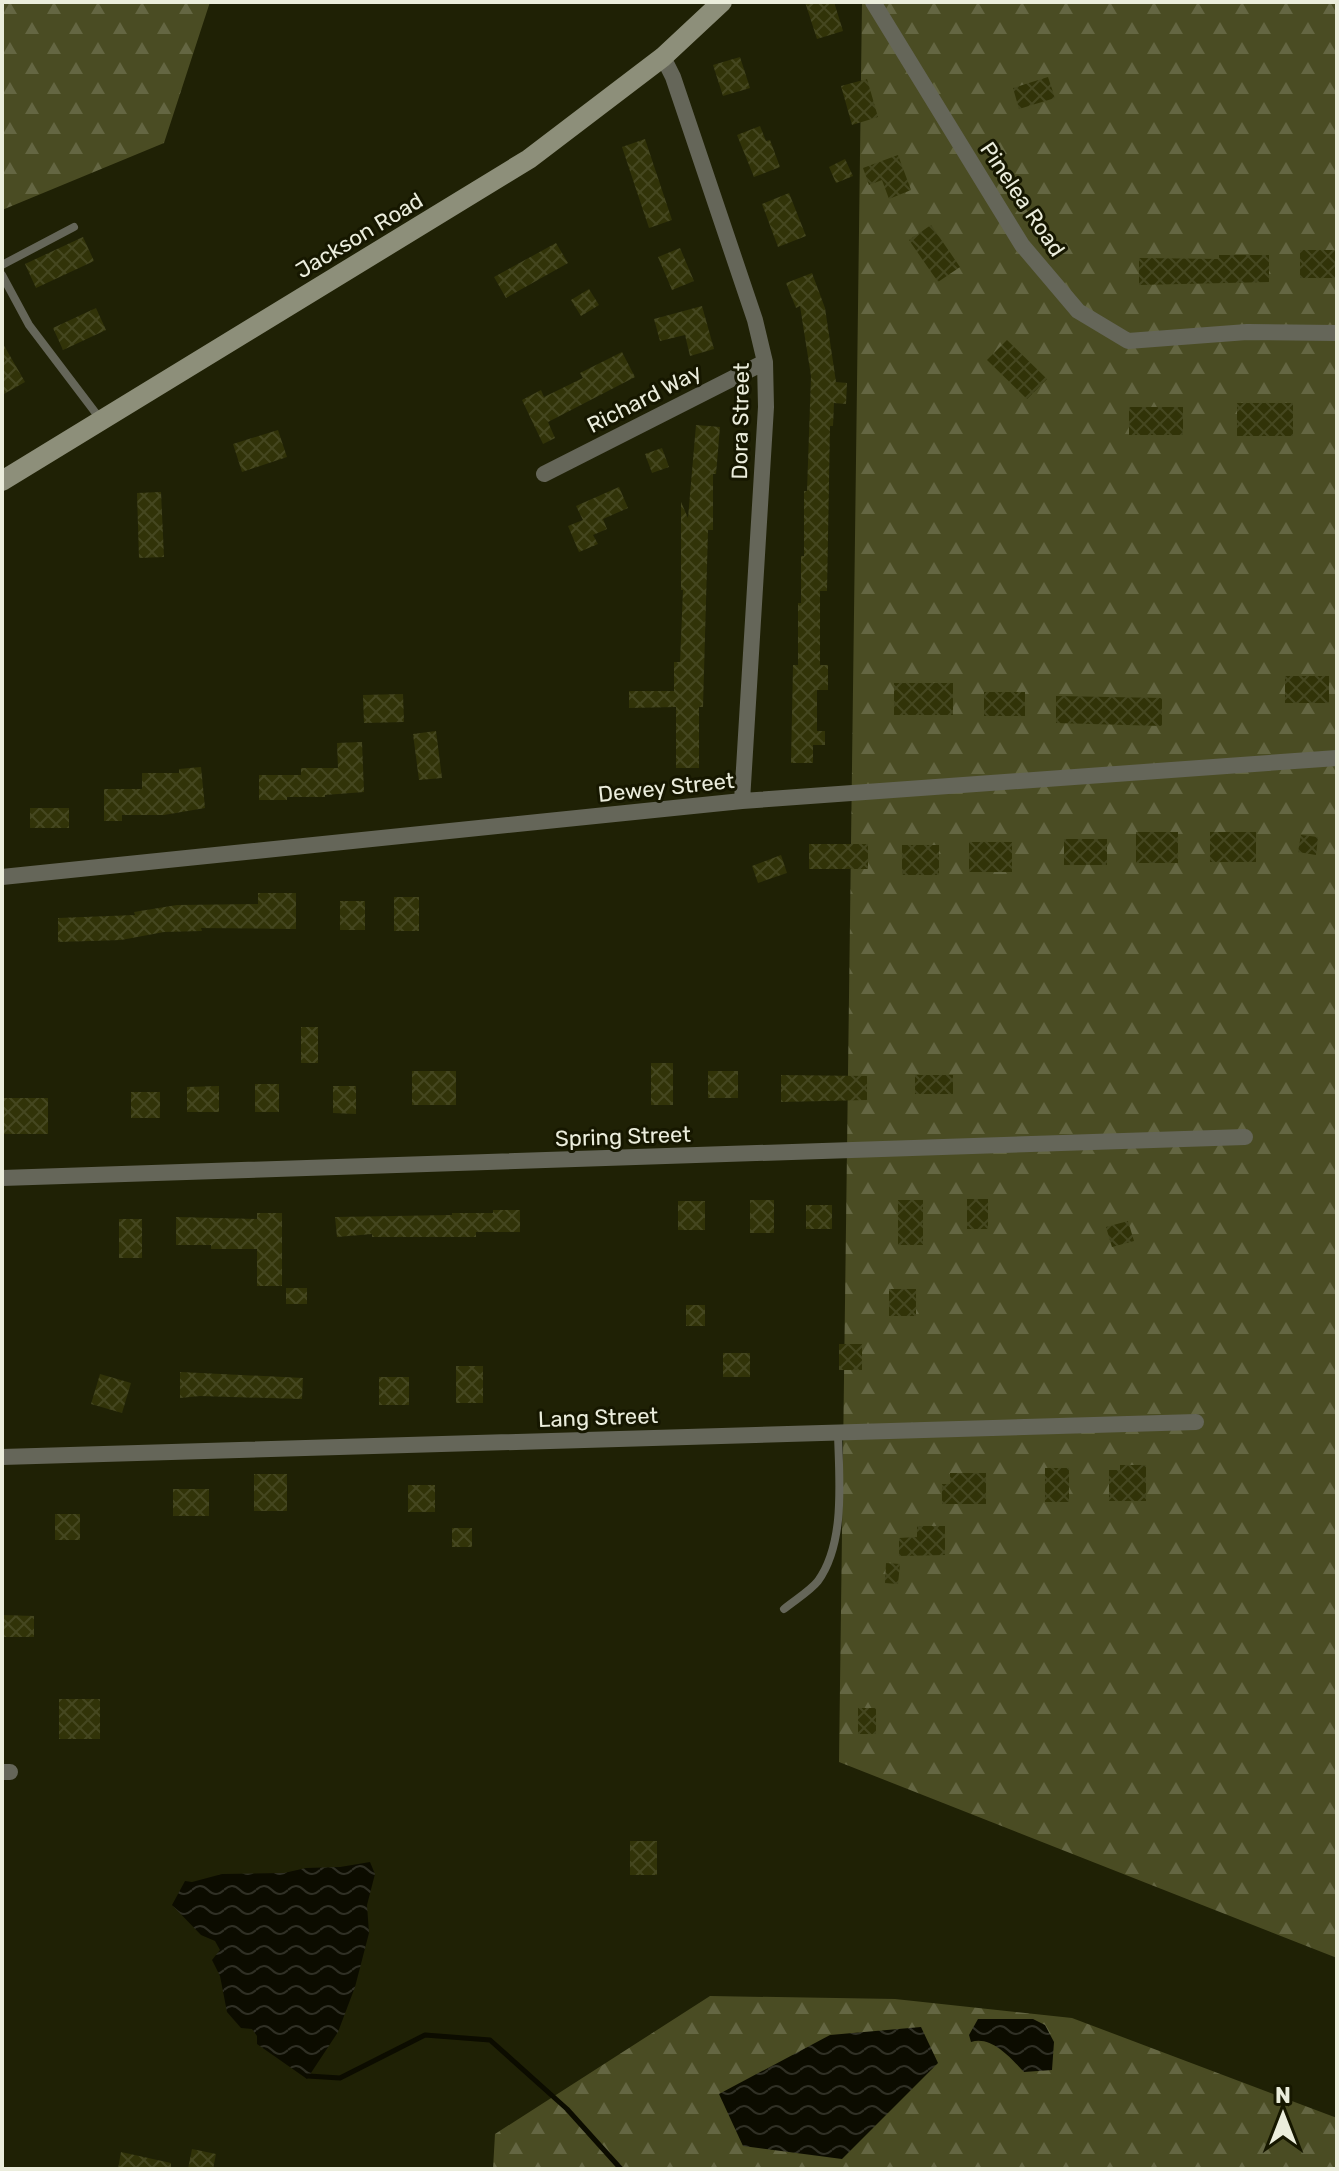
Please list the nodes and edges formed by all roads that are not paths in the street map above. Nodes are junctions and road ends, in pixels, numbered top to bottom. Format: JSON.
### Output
{"nodes":[{"id":1,"x":873,"y":2,"type":"edge"},
{"id":2,"x":710,"y":6,"type":"edge"},
{"id":3,"x":663,"y":57,"type":"junction"},
{"id":4,"x":74,"y":227,"type":"dead end"},
{"id":5,"x":2,"y":265,"type":"edge"},
{"id":6,"x":2,"y":275,"type":"edge"},
{"id":7,"x":1337,"y":333,"type":"edge"},
{"id":8,"x":765,"y":362,"type":"junction"},
{"id":9,"x":101,"y":421,"type":"junction"},
{"id":10,"x":544,"y":474,"type":"dead end"},
{"id":11,"x":2,"y":481,"type":"edge"},
{"id":12,"x":1337,"y":758,"type":"edge"},
{"id":13,"x":742,"y":801,"type":"junction"},
{"id":14,"x":2,"y":877,"type":"edge"},
{"id":15,"x":1245,"y":1137,"type":"dead end"},
{"id":16,"x":2,"y":1178,"type":"edge"},
{"id":17,"x":1196,"y":1422,"type":"dead end"},
{"id":18,"x":838,"y":1432,"type":"junction"},
{"id":19,"x":2,"y":1457,"type":"edge"},
{"id":20,"x":784,"y":1609,"type":"dead end"}],
"edges":[{"from":1,"to":7,"type":"street","name":"Pinelea Road"},
{"from":2,"to":3,"type":"main road","name":"Jackson Road"},
{"from":3,"to":8,"type":"street","name":"Dora Street"},
{"from":3,"to":9,"type":"main road","name":"Jackson Road"},
{"from":4,"to":5,"type":"lane"},
{"from":6,"to":9,"type":"lane"},
{"from":8,"to":10,"type":"street","name":"Richard Way"},
{"from":8,"to":13,"type":"street","name":"Dora Street"},
{"from":9,"to":11,"type":"main road","name":"Jackson Road"},
{"from":12,"to":13,"type":"street","name":"Dewey Street"},
{"from":13,"to":14,"type":"street","name":"Dewey Street"},
{"from":15,"to":16,"type":"street","name":"Spring Street"},
{"from":17,"to":18,"type":"street","name":"Lang Street"},
{"from":18,"to":19,"type":"street","name":"Lang Street"},
{"from":18,"to":20,"type":"lane"}]}
